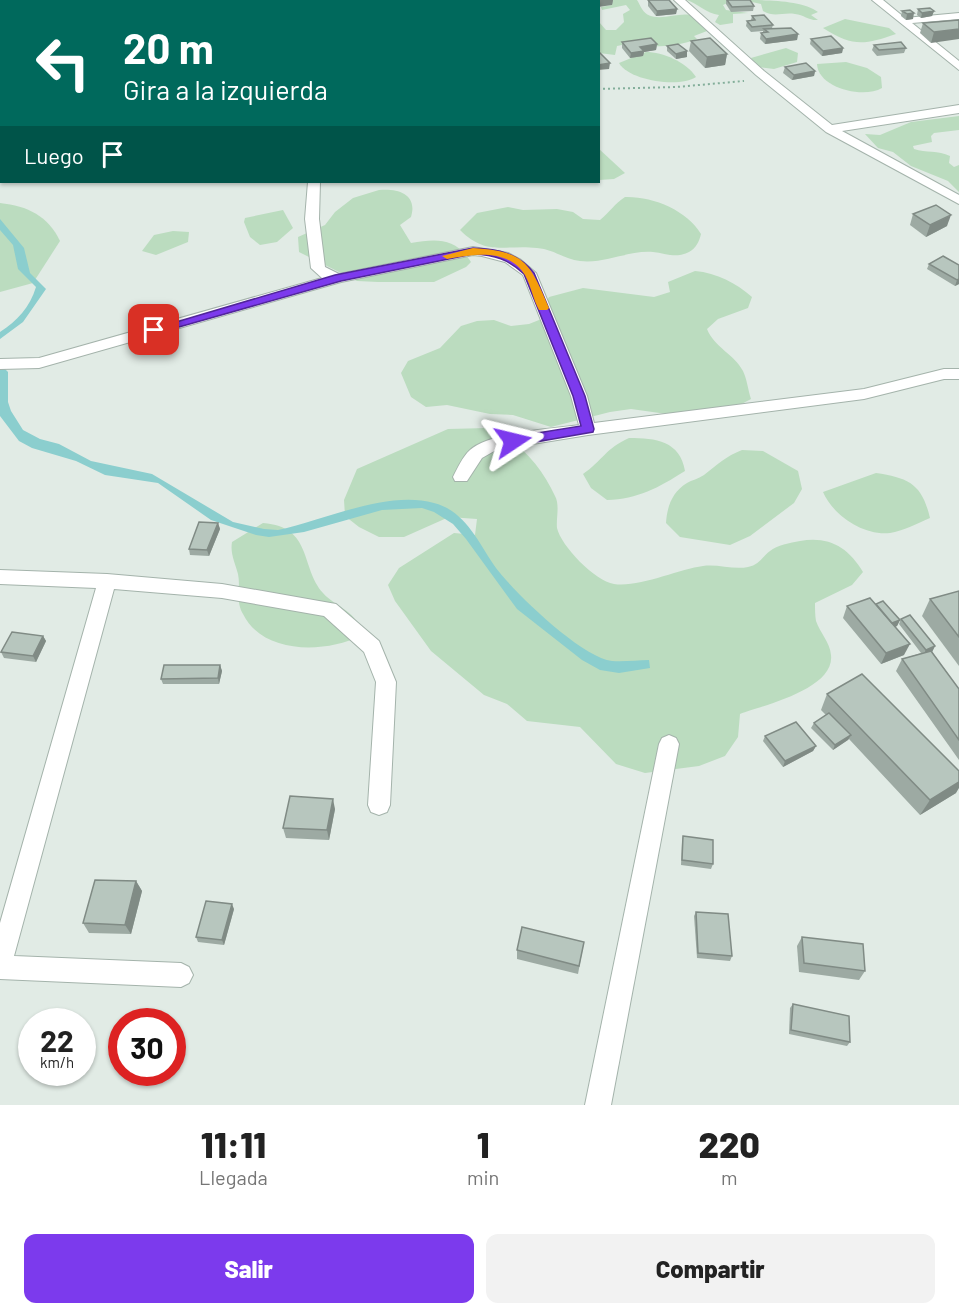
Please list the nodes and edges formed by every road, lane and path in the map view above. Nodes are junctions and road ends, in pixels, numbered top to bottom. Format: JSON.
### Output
{"nodes":[{"id":1,"x":679,"y":0,"type":"edge"},
{"id":2,"x":878,"y":0,"type":"edge"},
{"id":3,"x":959,"y":16,"type":"edge"},
{"id":4,"x":903,"y":21,"type":"junction"},
{"id":5,"x":959,"y":67,"type":"edge"},
{"id":6,"x":767,"y":79,"type":"junction"},
{"id":7,"x":600,"y":88,"type":"edge"},
{"id":8,"x":959,"y":109,"type":"edge"},
{"id":9,"x":830,"y":129,"type":"junction"},
{"id":10,"x":314,"y":183,"type":"edge"},
{"id":11,"x":959,"y":200,"type":"edge"},
{"id":12,"x":339,"y":278,"type":"junction"},
{"id":13,"x":0,"y":364,"type":"edge"},
{"id":14,"x":959,"y":374,"type":"edge"},
{"id":15,"x":588,"y":429,"type":"junction"},
{"id":16,"x":461,"y":477,"type":"dead end"},
{"id":17,"x":0,"y":576,"type":"edge"},
{"id":18,"x":107,"y":581,"type":"junction"},
{"id":19,"x":669,"y":744,"type":"dead end"},
{"id":20,"x":379,"y":805,"type":"dead end"},
{"id":21,"x":0,"y":966,"type":"edge"},
{"id":22,"x":181,"y":975,"type":"dead end"},
{"id":23,"x":598,"y":1105,"type":"edge"}],
"edges":[{"from":1,"to":6,"type":"street"},
{"from":2,"to":4,"type":"street"},
{"from":3,"to":4,"type":"street"},
{"from":4,"to":5,"type":"street"},
{"from":6,"to":7,"type":"path"},
{"from":6,"to":9,"type":"street"},
{"from":8,"to":9,"type":"street"},
{"from":9,"to":11,"type":"street"},
{"from":10,"to":12,"type":"street"},
{"from":12,"to":13,"type":"street"},
{"from":12,"to":15,"type":"street"},
{"from":14,"to":15,"type":"street"},
{"from":15,"to":16,"type":"street"},
{"from":17,"to":18,"type":"street"},
{"from":18,"to":20,"type":"street"},
{"from":18,"to":21,"type":"street"},
{"from":19,"to":23,"type":"street"},
{"from":21,"to":22,"type":"street"}]}
